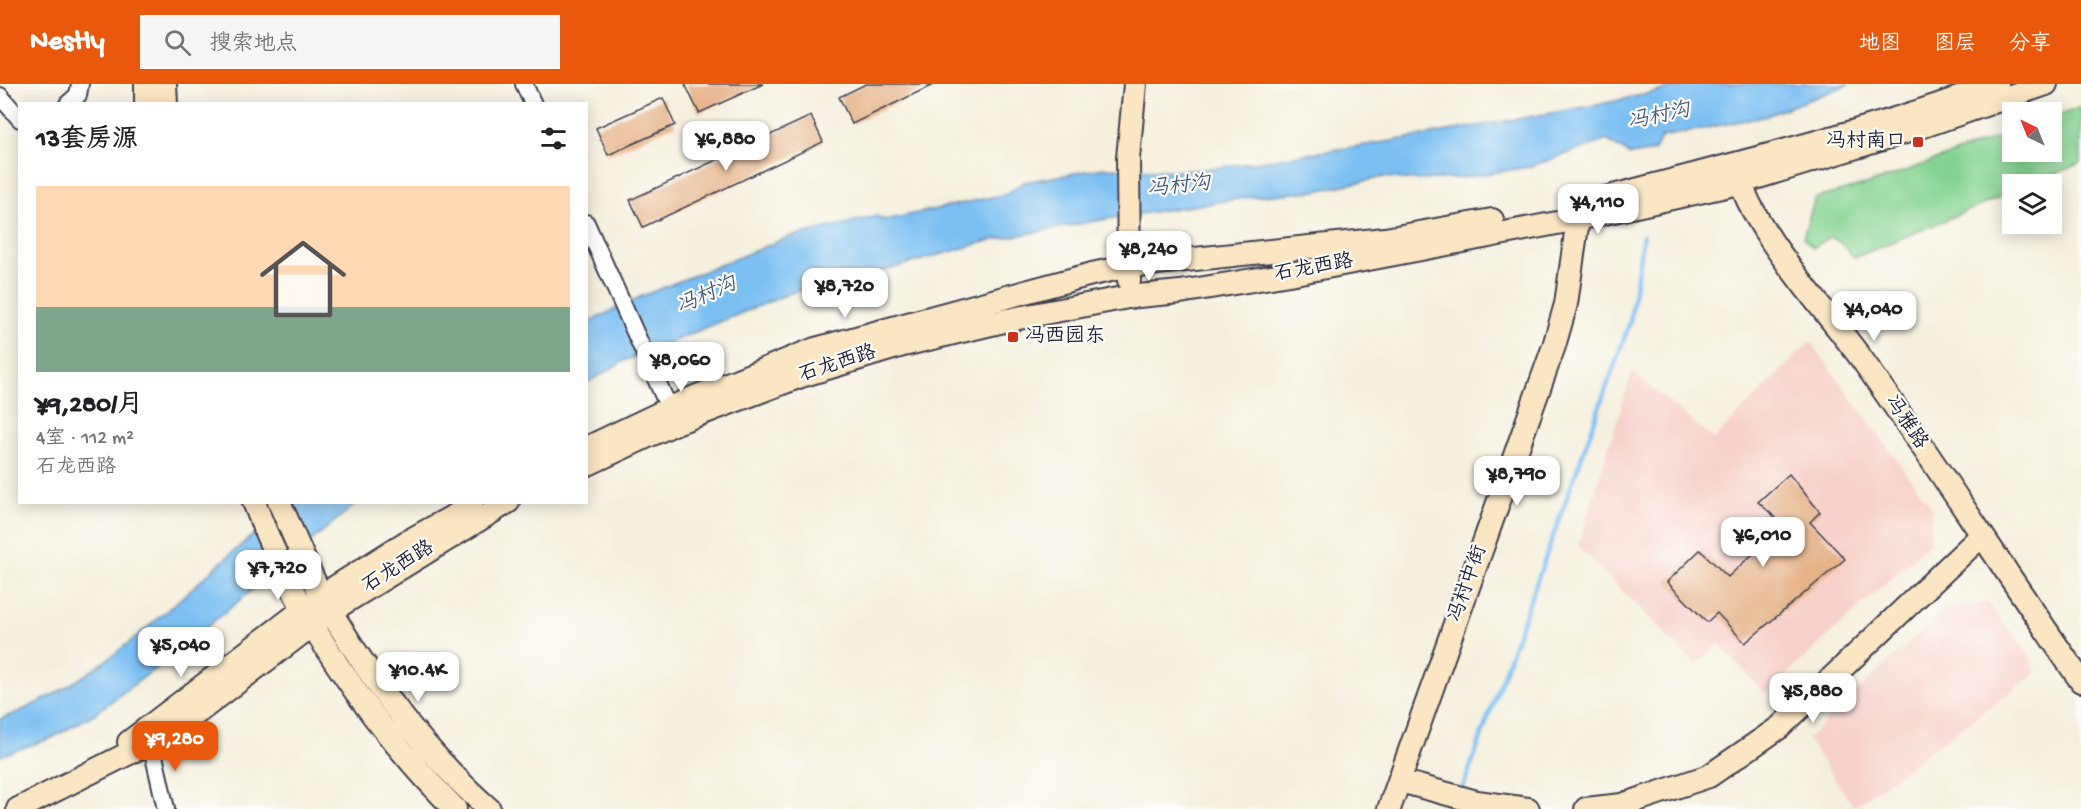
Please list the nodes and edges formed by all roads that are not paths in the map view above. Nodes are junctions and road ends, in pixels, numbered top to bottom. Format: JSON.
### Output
{"nodes":[{"id":1,"x":80,"y":84,"type":"edge"},
{"id":2,"x":146,"y":84,"type":"edge"},
{"id":3,"x":165,"y":84,"type":"edge"},
{"id":4,"x":524,"y":84,"type":"edge"},
{"id":5,"x":1135,"y":84,"type":"edge"},
{"id":6,"x":1997,"y":84,"type":"edge"},
{"id":7,"x":2046,"y":84,"type":"edge"},
{"id":8,"x":0,"y":96,"type":"edge"},
{"id":9,"x":70,"y":102,"type":"edge"},
{"id":10,"x":146,"y":102,"type":"edge"},
{"id":11,"x":166,"y":102,"type":"edge"},
{"id":12,"x":532,"y":102,"type":"edge"},
{"id":13,"x":18,"y":117,"type":"edge"},
{"id":14,"x":1738,"y":173,"type":"junction"},
{"id":15,"x":1578,"y":219,"type":"junction"},
{"id":16,"x":588,"y":227,"type":"edge"},
{"id":17,"x":1129,"y":266,"type":"junction"},
{"id":18,"x":1128,"y":297,"type":"junction"},
{"id":19,"x":673,"y":416,"type":"junction"},
{"id":20,"x":588,"y":447,"type":"edge"},
{"id":21,"x":588,"y":464,"type":"edge"},
{"id":22,"x":280,"y":504,"type":"edge"},
{"id":23,"x":474,"y":504,"type":"edge"},
{"id":24,"x":504,"y":504,"type":"edge"},
{"id":25,"x":255,"y":506,"type":"edge"},
{"id":26,"x":1982,"y":535,"type":"junction"},
{"id":27,"x":317,"y":610,"type":"junction"},
{"id":28,"x":2081,"y":681,"type":"edge"},
{"id":29,"x":151,"y":743,"type":"junction"},
{"id":30,"x":83,"y":778,"type":"junction"},
{"id":31,"x":1400,"y":781,"type":"junction"},
{"id":32,"x":18,"y":809,"type":"edge"},
{"id":33,"x":166,"y":809,"type":"edge"},
{"id":34,"x":455,"y":809,"type":"edge"},
{"id":35,"x":489,"y":809,"type":"edge"},
{"id":36,"x":1389,"y":809,"type":"edge"},
{"id":37,"x":1528,"y":809,"type":"edge"},
{"id":38,"x":1586,"y":809,"type":"edge"}],
"edges":[{"from":1,"to":9,"type":"street"},
{"from":2,"to":10,"type":"main road"},
{"from":3,"to":11,"type":"main road"},
{"from":4,"to":12,"type":"street"},
{"from":5,"to":17,"type":"main road"},
{"from":6,"to":14,"type":"main road","name":"石龙西路"},
{"from":7,"to":14,"type":"main road","name":"石龙西路"},
{"from":8,"to":13,"type":"street"},
{"from":14,"to":15,"type":"main road","name":"石龙西路"},
{"from":14,"to":17,"type":"main road","name":"石龙西路"},
{"from":14,"to":26,"type":"main road","name":"冯雅路"},
{"from":15,"to":18,"type":"main road","name":"石龙西路"},
{"from":15,"to":31,"type":"main road","name":"冯村中街"},
{"from":16,"to":19,"type":"street"},
{"from":17,"to":18,"type":"main road"},
{"from":17,"to":19,"type":"main road","name":"石龙西路"},
{"from":18,"to":19,"type":"main road","name":"石龙西路"},
{"from":19,"to":20,"type":"main road","name":"石龙西路"},
{"from":19,"to":21,"type":"main road","name":"石龙西路"},
{"from":22,"to":27,"type":"main road"},
{"from":23,"to":27,"type":"main road","name":"石龙西路"},
{"from":24,"to":27,"type":"main road","name":"石龙西路"},
{"from":25,"to":27,"type":"main road"},
{"from":26,"to":28,"type":"main road","name":"冯雅路"},
{"from":26,"to":38,"type":"main road"},
{"from":27,"to":29,"type":"main road","name":"石龙西路"},
{"from":27,"to":30,"type":"main road","name":"石龙西路"},
{"from":27,"to":34,"type":"main road"},
{"from":27,"to":35,"type":"main road"},
{"from":29,"to":30,"type":"main road","name":"石龙西路"},
{"from":29,"to":33,"type":"street"},
{"from":30,"to":32,"type":"main road","name":"石龙西路"},
{"from":31,"to":36,"type":"main road","name":"冯村中街"},
{"from":31,"to":37,"type":"main road"}]}
